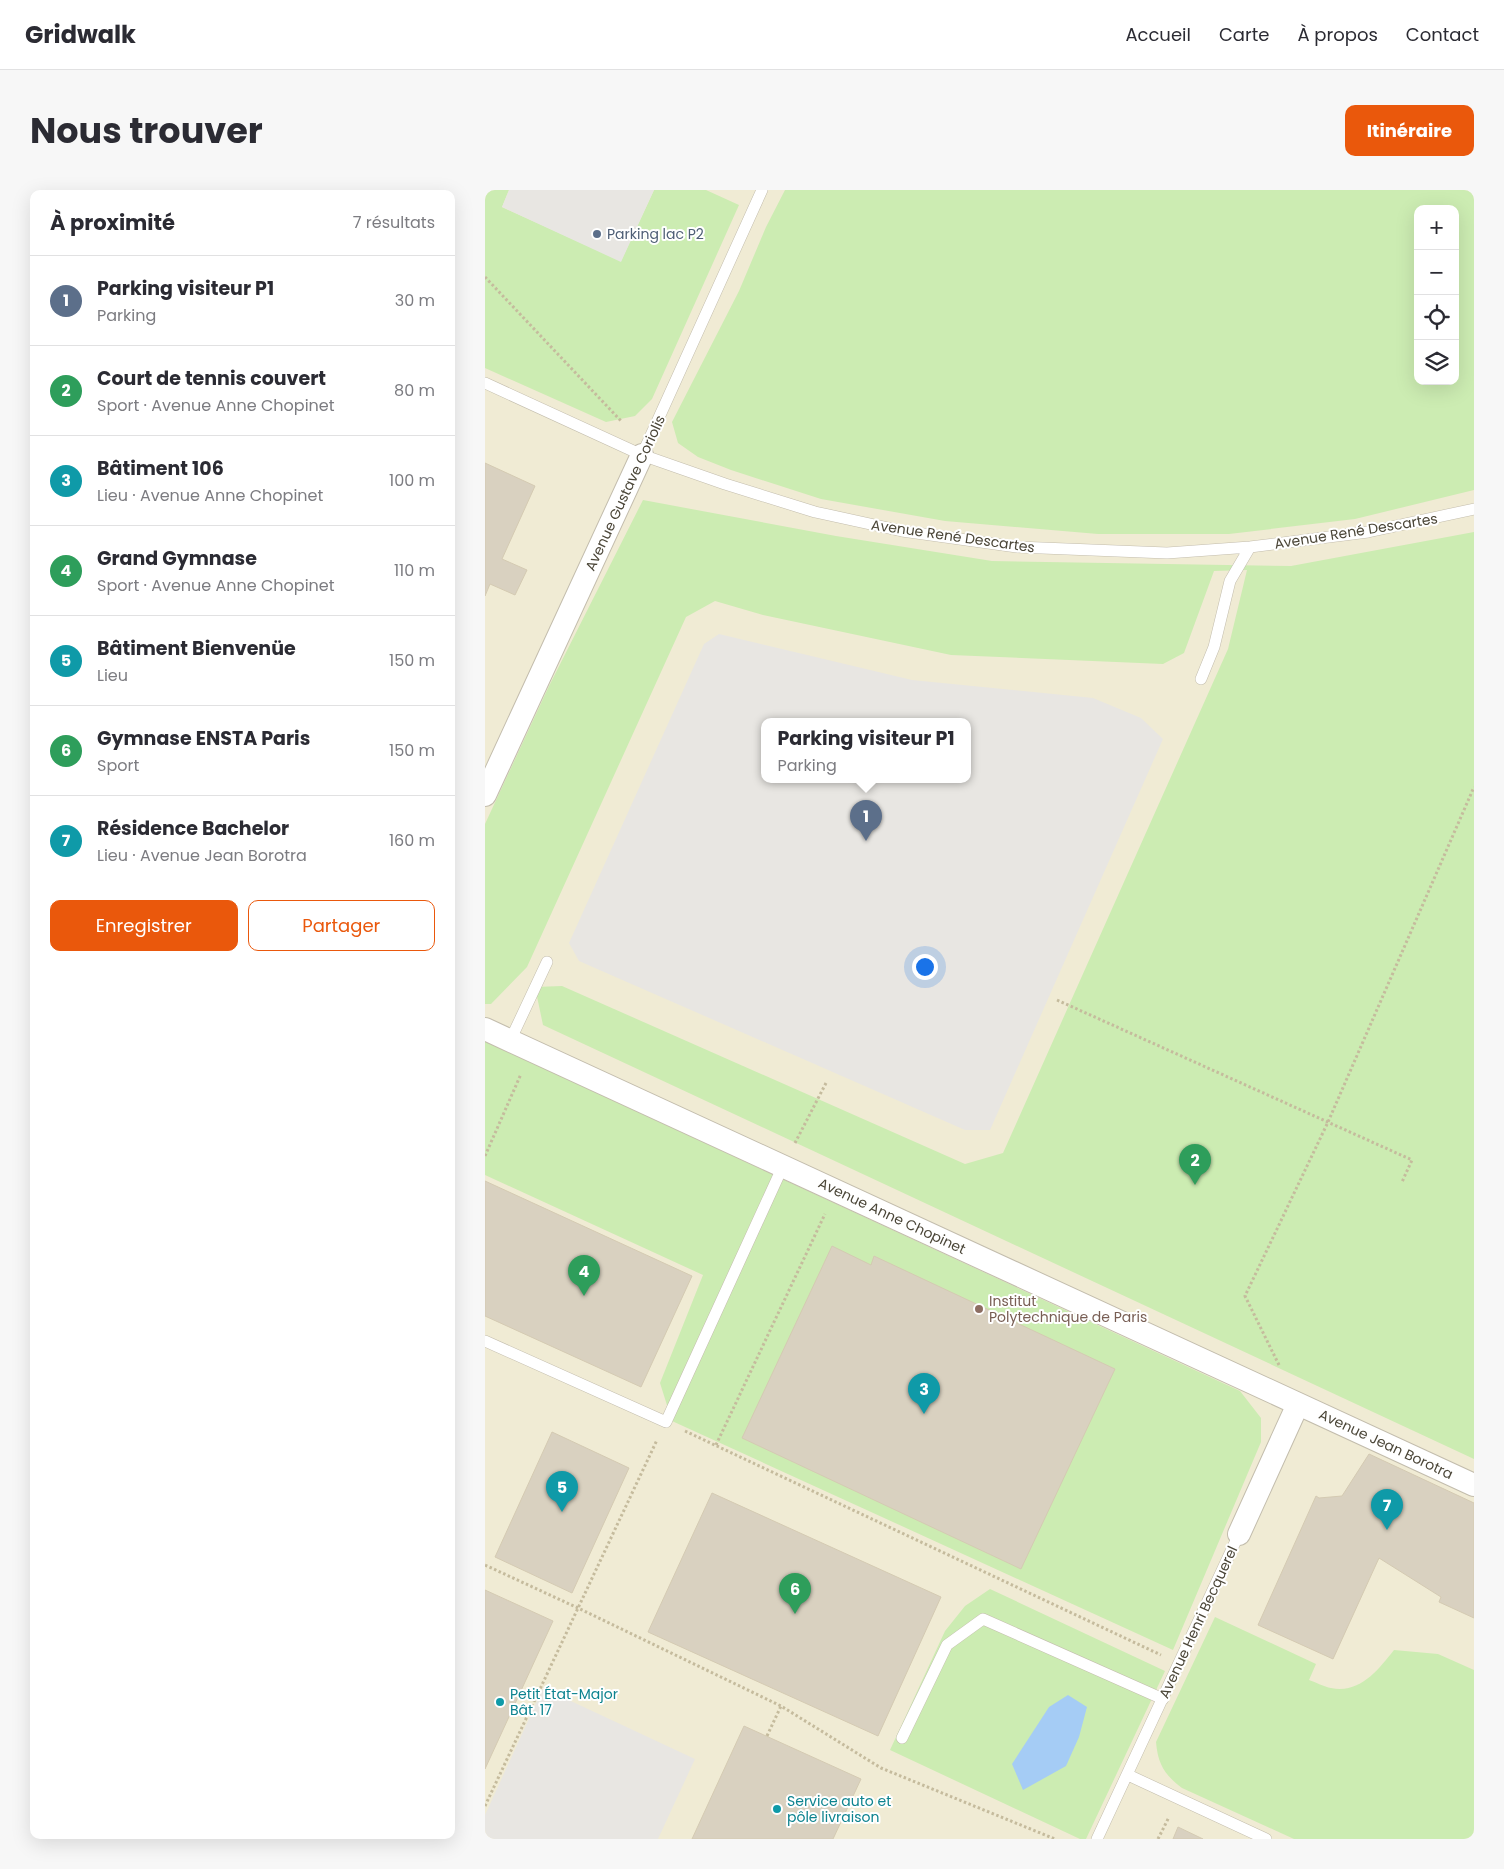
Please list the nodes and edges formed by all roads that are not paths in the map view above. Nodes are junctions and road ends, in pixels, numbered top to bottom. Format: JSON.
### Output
{"nodes":[{"id":1,"x":762,"y":190,"type":"edge"},
{"id":2,"x":485,"y":383,"type":"edge"},
{"id":3,"x":642,"y":455,"type":"junction"},
{"id":4,"x":1474,"y":509,"type":"edge"},
{"id":5,"x":1250,"y":547,"type":"junction"},
{"id":6,"x":1201,"y":679,"type":"dead end"},
{"id":7,"x":485,"y":795,"type":"edge"},
{"id":8,"x":547,"y":962,"type":"dead end"},
{"id":9,"x":485,"y":1029,"type":"edge"},
{"id":10,"x":510,"y":1041,"type":"junction"},
{"id":11,"x":783,"y":1166,"type":"junction"},
{"id":12,"x":485,"y":1341,"type":"edge"},
{"id":13,"x":1298,"y":1404,"type":"junction"},
{"id":14,"x":1474,"y":1485,"type":"edge"},
{"id":15,"x":1239,"y":1534,"type":"joint"},
{"id":16,"x":1163,"y":1698,"type":"junction"},
{"id":17,"x":902,"y":1738,"type":"dead end"},
{"id":18,"x":1128,"y":1775,"type":"junction"},
{"id":19,"x":1097,"y":1839,"type":"edge"},
{"id":20,"x":1266,"y":1839,"type":"edge"}],
"edges":[{"from":1,"to":3,"type":"lane","name":"Avenue Gustave Coriolis"},
{"from":2,"to":3,"type":"lane","name":"Avenue René Descartes"},
{"from":3,"to":5,"type":"lane","name":"Avenue René Descartes"},
{"from":3,"to":7,"type":"street","name":"Avenue Gustave Coriolis"},
{"from":4,"to":5,"type":"lane","name":"Avenue René Descartes"},
{"from":5,"to":6,"type":"lane"},
{"from":8,"to":10,"type":"lane"},
{"from":9,"to":10,"type":"street","name":"Avenue Anne Chopinet"},
{"from":10,"to":11,"type":"street","name":"Avenue Anne Chopinet"},
{"from":11,"to":12,"type":"lane"},
{"from":11,"to":13,"type":"street","name":"Avenue Anne Chopinet"},
{"from":13,"to":14,"type":"street","name":"Avenue Jean Borotra"},
{"from":13,"to":15,"type":"street","name":"Avenue Henri Becquerel"},
{"from":15,"to":16,"type":"lane","name":"Avenue Henri Becquerel"},
{"from":16,"to":17,"type":"lane"},
{"from":16,"to":18,"type":"lane","name":"Avenue Henri Becquerel"},
{"from":18,"to":19,"type":"lane","name":"Avenue Henri Becquerel"},
{"from":18,"to":20,"type":"lane"}]}
